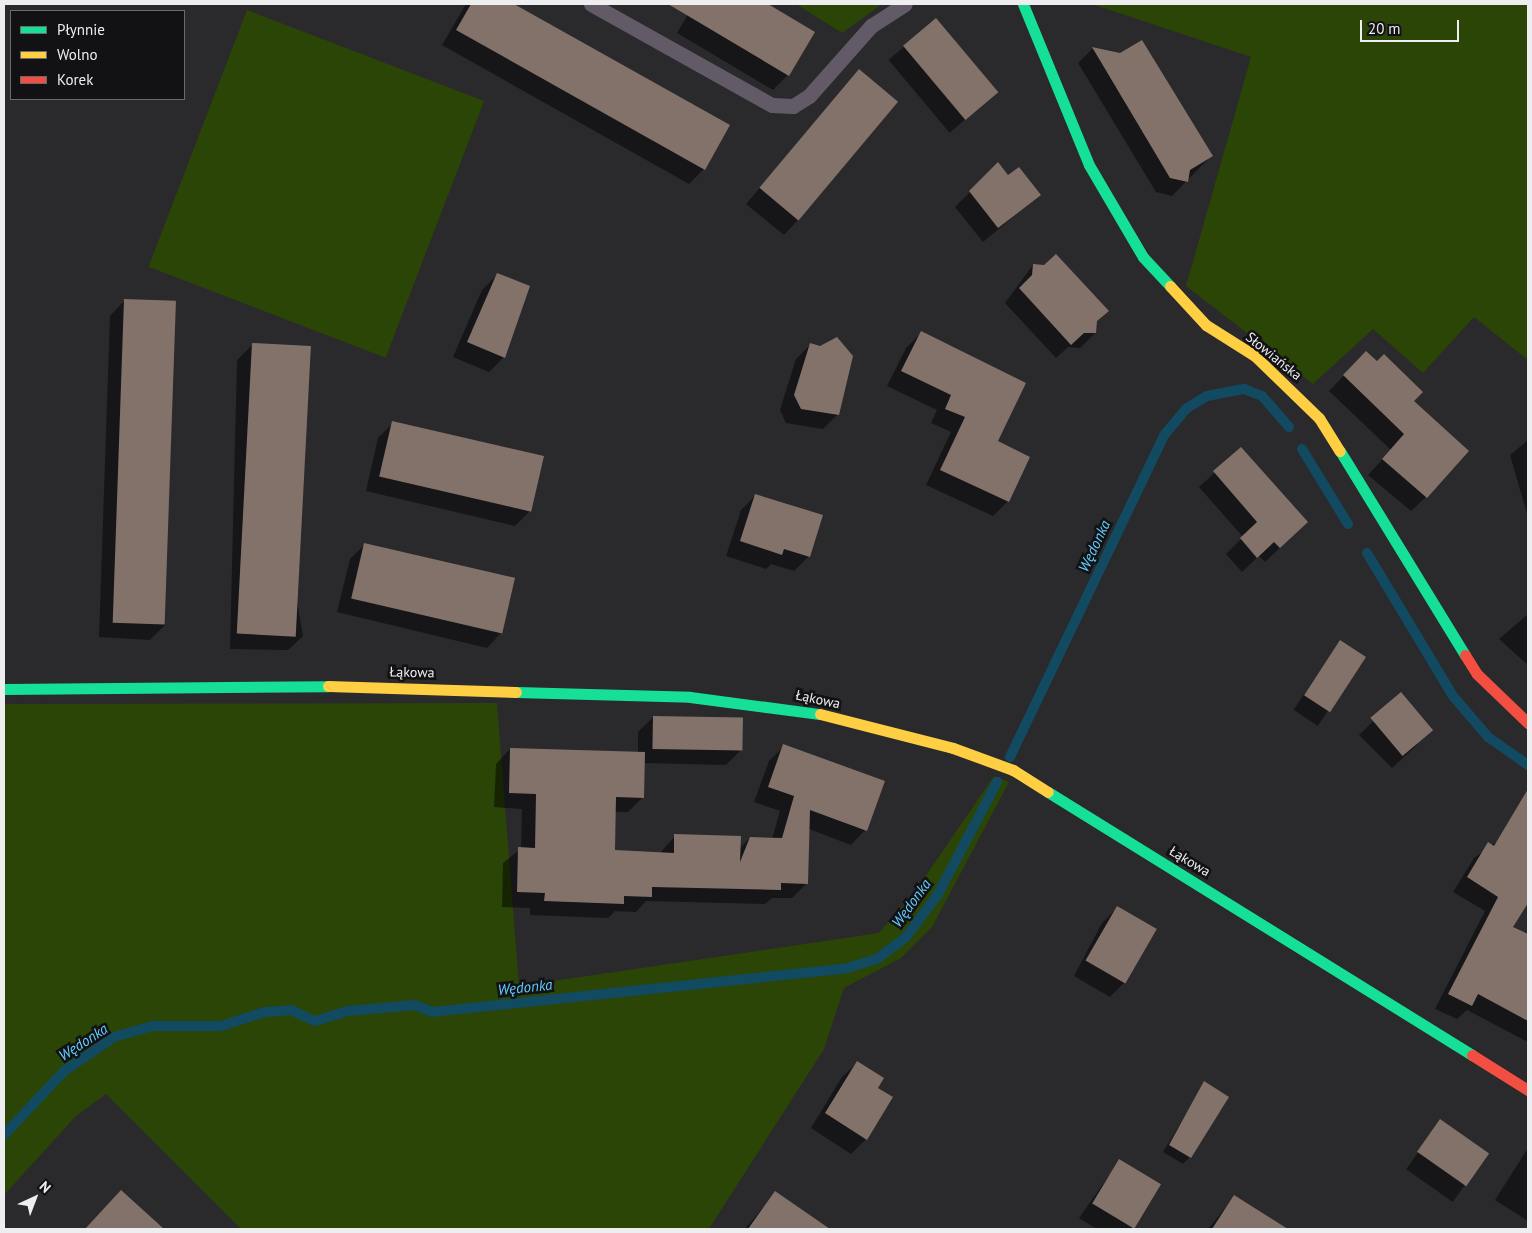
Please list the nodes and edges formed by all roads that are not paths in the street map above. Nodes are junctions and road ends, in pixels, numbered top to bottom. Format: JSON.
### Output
{"nodes":[{"id":1,"x":591,"y":4,"type":"edge"},
{"id":2,"x":905,"y":4,"type":"edge"},
{"id":3,"x":1023,"y":4,"type":"edge"},
{"id":4,"x":4,"y":689,"type":"edge"},
{"id":5,"x":1528,"y":723,"type":"edge"},
{"id":6,"x":1528,"y":1090,"type":"edge"}],
"edges":[{"from":1,"to":2,"type":"lane"},
{"from":3,"to":5,"type":"street","name":"Słowiańska"},
{"from":4,"to":6,"type":"street","name":"Łąkowa"}]}
